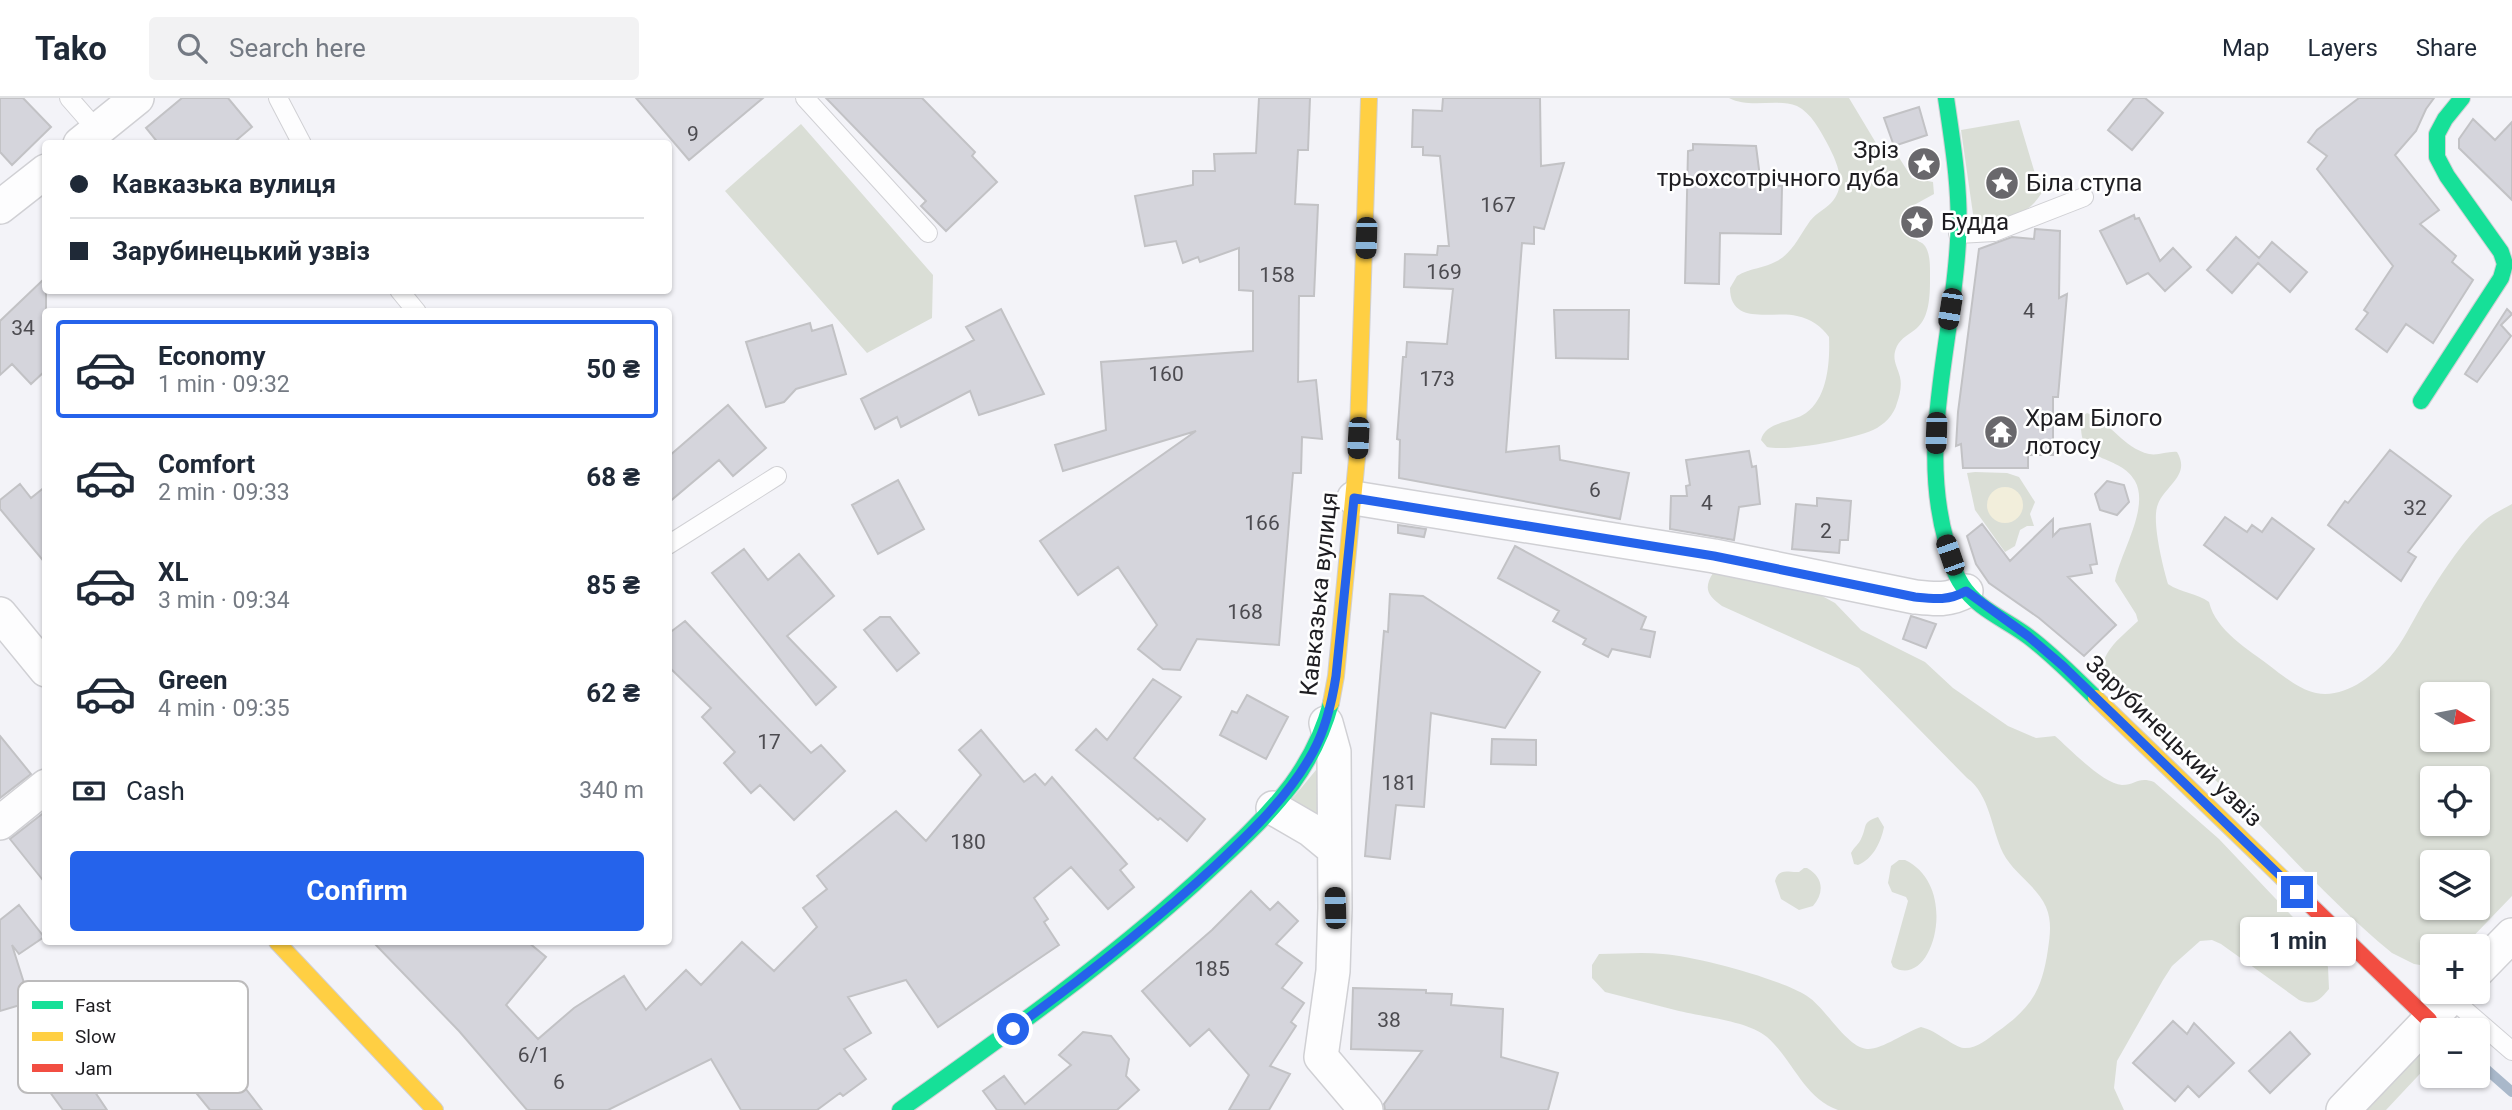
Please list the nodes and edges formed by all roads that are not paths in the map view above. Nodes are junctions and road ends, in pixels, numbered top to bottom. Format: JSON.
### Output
{"nodes":[{"id":1,"x":69,"y":98,"type":"edge"},
{"id":2,"x":137,"y":98,"type":"edge"},
{"id":3,"x":278,"y":98,"type":"edge"},
{"id":4,"x":805,"y":98,"type":"edge"},
{"id":5,"x":1369,"y":98,"type":"edge"},
{"id":6,"x":1946,"y":98,"type":"edge"},
{"id":7,"x":2462,"y":98,"type":"edge"},
{"id":8,"x":89,"y":137,"type":"edge"},
{"id":9,"x":300,"y":140,"type":"edge"},
{"id":10,"x":42,"y":174,"type":"edge"},
{"id":11,"x":2084,"y":197,"type":"dead end"},
{"id":12,"x":0,"y":207,"type":"edge"},
{"id":13,"x":928,"y":233,"type":"dead end"},
{"id":14,"x":1958,"y":234,"type":"junction"},
{"id":15,"x":402,"y":294,"type":"edge"},
{"id":16,"x":414,"y":308,"type":"edge"},
{"id":17,"x":2421,"y":401,"type":"dead end"},
{"id":18,"x":777,"y":476,"type":"dead end"},
{"id":19,"x":1354,"y":498,"type":"junction"},
{"id":20,"x":672,"y":542,"type":"edge"},
{"id":21,"x":1966,"y":591,"type":"junction"},
{"id":22,"x":0,"y":614,"type":"edge"},
{"id":23,"x":42,"y":665,"type":"edge"},
{"id":24,"x":1326,"y":723,"type":"junction"},
{"id":25,"x":42,"y":789,"type":"edge"},
{"id":26,"x":1273,"y":808,"type":"junction"},
{"id":27,"x":0,"y":823,"type":"edge"},
{"id":28,"x":1334,"y":849,"type":"junction"},
{"id":29,"x":2512,"y":935,"type":"edge"},
{"id":30,"x":280,"y":945,"type":"edge"},
{"id":31,"x":2490,"y":958,"type":"edge"},
{"id":32,"x":2420,"y":981,"type":"edge"},
{"id":33,"x":2444,"y":1004,"type":"edge"},
{"id":34,"x":2446,"y":1004,"type":"edge"},
{"id":35,"x":2512,"y":1051,"type":"edge"},
{"id":36,"x":435,"y":1110,"type":"edge"},
{"id":37,"x":900,"y":1110,"type":"edge"},
{"id":38,"x":1366,"y":1110,"type":"edge"},
{"id":39,"x":2343,"y":1110,"type":"edge"}],
"edges":[{"from":1,"to":8,"type":"lane"},
{"from":2,"to":8,"type":"street"},
{"from":3,"to":9,"type":"lane"},
{"from":4,"to":13,"type":"lane"},
{"from":5,"to":19,"type":"street","name":"Кавказька вулиця"},
{"from":6,"to":14,"type":"street","name":"Зарубинецький узвіз"},
{"from":7,"to":17,"type":"street"},
{"from":10,"to":12,"type":"street"},
{"from":11,"to":14,"type":"lane"},
{"from":14,"to":21,"type":"street","name":"Зарубинецький узвіз"},
{"from":15,"to":16,"type":"lane"},
{"from":18,"to":20,"type":"lane"},
{"from":19,"to":21,"type":"street"},
{"from":19,"to":24,"type":"street","name":"Кавказька вулиця"},
{"from":21,"to":32,"type":"street","name":"Зарубинецький узвіз"},
{"from":22,"to":23,"type":"street"},
{"from":24,"to":26,"type":"street","name":"Кавказька вулиця"},
{"from":24,"to":28,"type":"street"},
{"from":25,"to":27,"type":"street"},
{"from":26,"to":28,"type":"street"},
{"from":26,"to":37,"type":"street","name":"Кавказька вулиця"},
{"from":28,"to":38,"type":"street"},
{"from":29,"to":31,"type":"street"},
{"from":30,"to":36,"type":"street"},
{"from":33,"to":39,"type":"street"},
{"from":34,"to":35,"type":"lane"}]}
